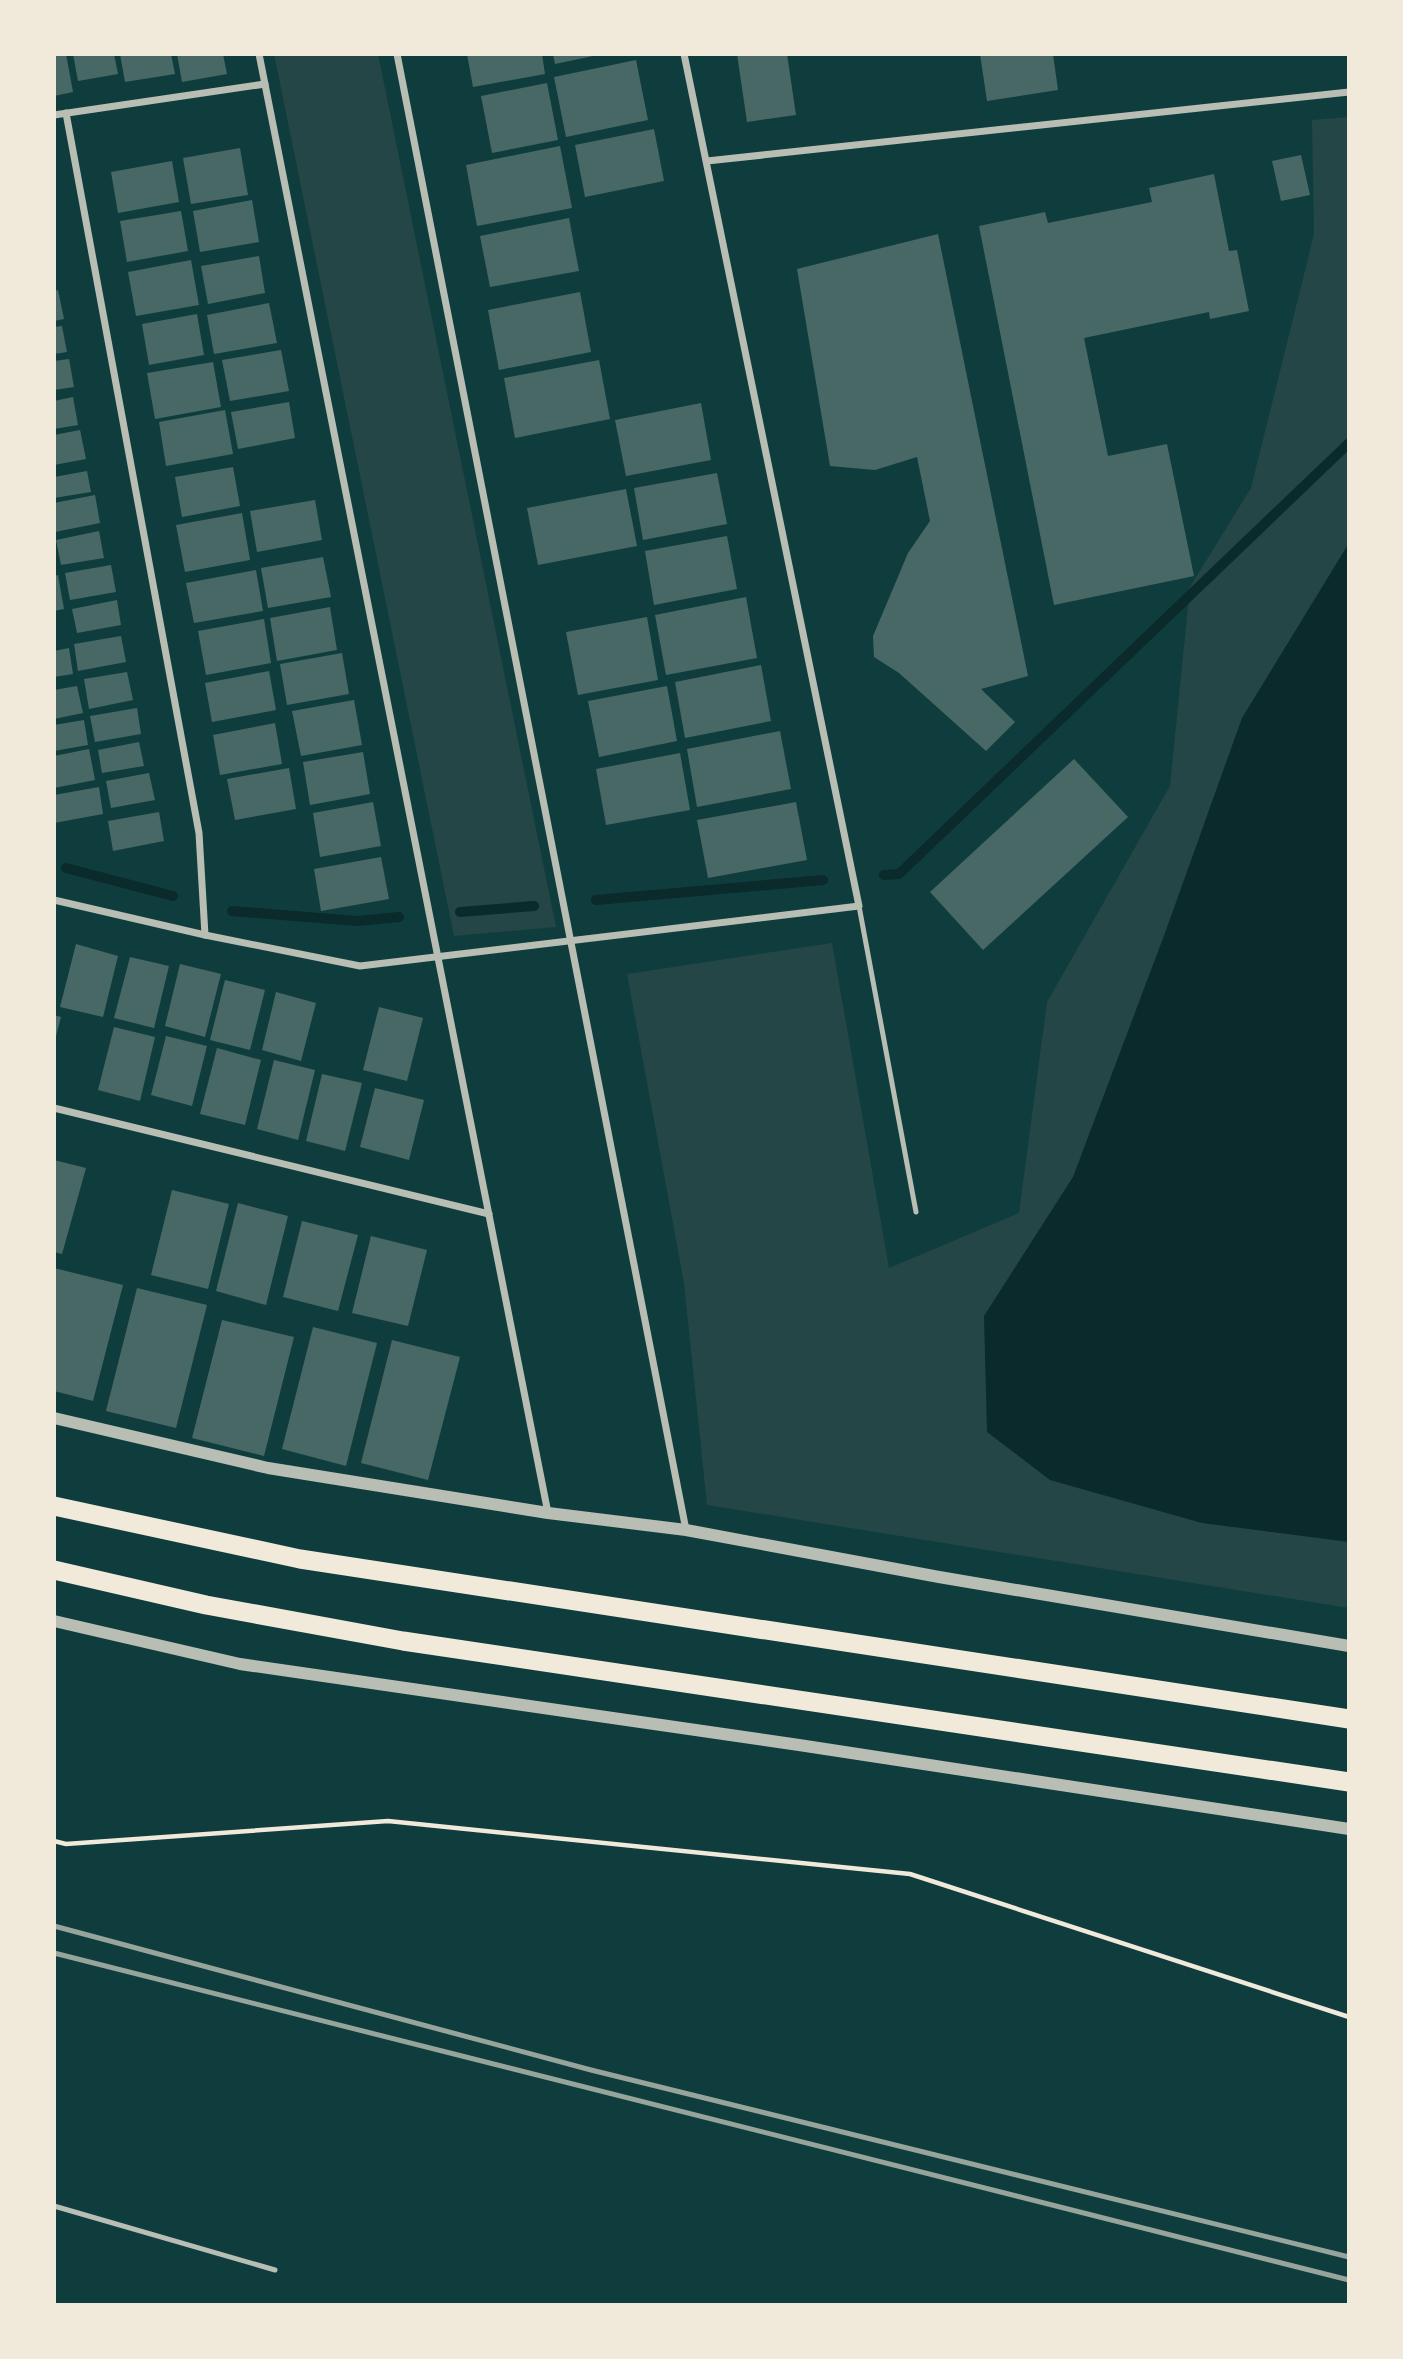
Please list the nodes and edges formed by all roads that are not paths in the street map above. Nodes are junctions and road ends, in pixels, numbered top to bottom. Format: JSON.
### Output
{"nodes":[{"id":1,"x":259,"y":54,"type":"edge"},
{"id":2,"x":397,"y":54,"type":"edge"},
{"id":3,"x":684,"y":54,"type":"edge"},
{"id":4,"x":265,"y":84,"type":"junction"},
{"id":5,"x":1349,"y":92,"type":"edge"},
{"id":6,"x":66,"y":113,"type":"junction"},
{"id":7,"x":54,"y":115,"type":"edge"},
{"id":8,"x":707,"y":161,"type":"junction"},
{"id":9,"x":54,"y":901,"type":"edge"},
{"id":10,"x":859,"y":906,"type":"junction"},
{"id":11,"x":205,"y":934,"type":"junction"},
{"id":12,"x":572,"y":940,"type":"junction"},
{"id":13,"x":438,"y":956,"type":"junction"},
{"id":14,"x":54,"y":1108,"type":"edge"},
{"id":15,"x":916,"y":1212,"type":"dead end"},
{"id":16,"x":489,"y":1214,"type":"junction"},
{"id":17,"x":54,"y":1418,"type":"edge"},
{"id":18,"x":54,"y":1506,"type":"edge"},
{"id":19,"x":548,"y":1513,"type":"junction"},
{"id":20,"x":686,"y":1530,"type":"junction"},
{"id":21,"x":54,"y":1570,"type":"edge"},
{"id":22,"x":54,"y":1621,"type":"edge"},
{"id":23,"x":1349,"y":1646,"type":"edge"},
{"id":24,"x":1349,"y":1719,"type":"edge"},
{"id":25,"x":1349,"y":1782,"type":"edge"},
{"id":26,"x":1349,"y":1829,"type":"edge"},
{"id":27,"x":54,"y":2206,"type":"edge"},
{"id":28,"x":275,"y":2270,"type":"dead end"}],
"edges":[{"from":1,"to":4,"type":"street"},
{"from":2,"to":12,"type":"street"},
{"from":3,"to":8,"type":"street"},
{"from":4,"to":6,"type":"street"},
{"from":4,"to":13,"type":"street"},
{"from":5,"to":8,"type":"street"},
{"from":6,"to":7,"type":"street"},
{"from":6,"to":11,"type":"street"},
{"from":8,"to":10,"type":"street"},
{"from":9,"to":11,"type":"street"},
{"from":10,"to":12,"type":"street"},
{"from":10,"to":15,"type":"lane"},
{"from":11,"to":13,"type":"street"},
{"from":12,"to":13,"type":"street"},
{"from":12,"to":20,"type":"street"},
{"from":13,"to":16,"type":"street"},
{"from":14,"to":16,"type":"street"},
{"from":16,"to":19,"type":"street"},
{"from":17,"to":19,"type":"street"},
{"from":18,"to":24,"type":"highway"},
{"from":19,"to":20,"type":"street"},
{"from":20,"to":23,"type":"street"},
{"from":21,"to":25,"type":"highway"},
{"from":22,"to":26,"type":"street"},
{"from":27,"to":28,"type":"lane"}]}
